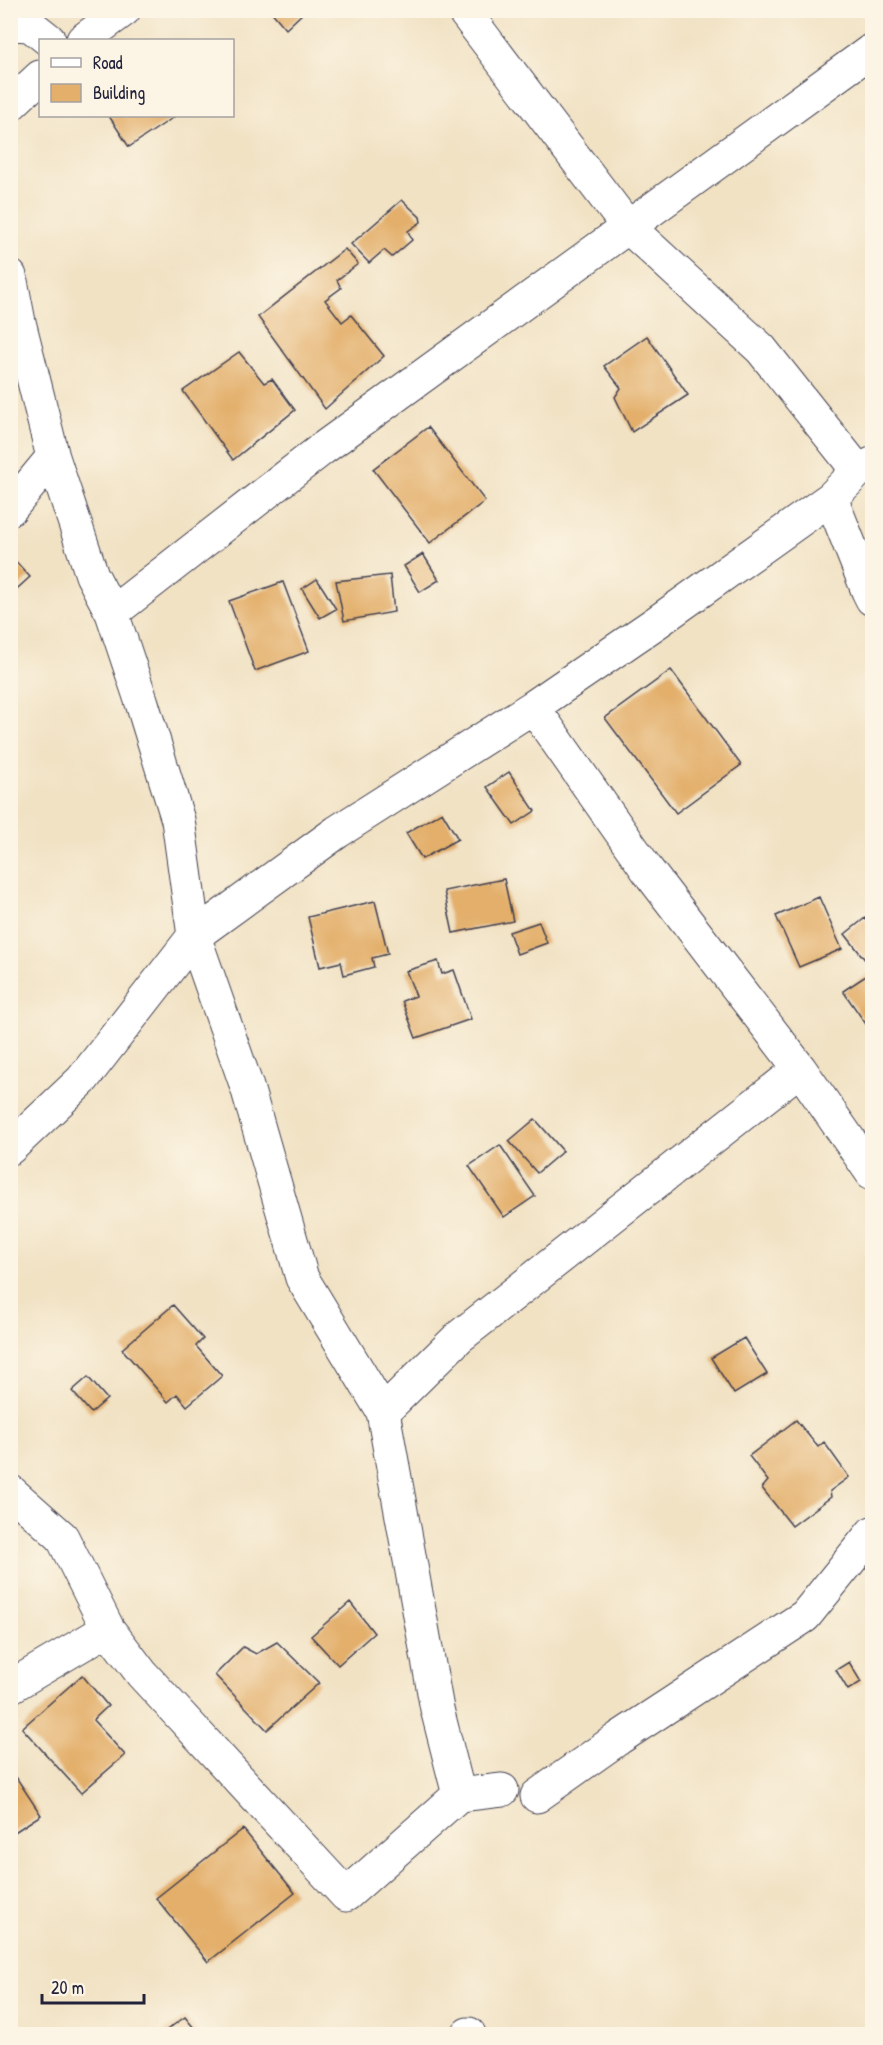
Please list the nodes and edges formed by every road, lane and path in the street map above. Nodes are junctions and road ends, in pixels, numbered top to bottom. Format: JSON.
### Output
{"nodes":[{"id":1,"x":124,"y":10,"type":"edge"},
{"id":2,"x":463,"y":10,"type":"edge"},
{"id":3,"x":84,"y":39,"type":"edge"},
{"id":4,"x":873,"y":50,"type":"edge"},
{"id":5,"x":39,"y":78,"type":"edge"},
{"id":6,"x":10,"y":105,"type":"edge"},
{"id":7,"x":627,"y":226,"type":"junction"},
{"id":8,"x":10,"y":276,"type":"edge"},
{"id":9,"x":52,"y":457,"type":"junction"},
{"id":10,"x":865,"y":468,"type":"edge"},
{"id":11,"x":831,"y":498,"type":"junction"},
{"id":12,"x":10,"y":509,"type":"edge"},
{"id":13,"x":873,"y":599,"type":"edge"},
{"id":14,"x":112,"y":613,"type":"junction"},
{"id":15,"x":532,"y":707,"type":"junction"},
{"id":16,"x":194,"y":936,"type":"junction"},
{"id":17,"x":800,"y":1069,"type":"junction"},
{"id":18,"x":10,"y":1148,"type":"edge"},
{"id":19,"x":873,"y":1173,"type":"edge"},
{"id":20,"x":383,"y":1412,"type":"junction"},
{"id":21,"x":10,"y":1491,"type":"edge"},
{"id":22,"x":873,"y":1533,"type":"edge"},
{"id":23,"x":108,"y":1629,"type":"junction"},
{"id":24,"x":10,"y":1687,"type":"edge"},
{"id":25,"x":502,"y":1790,"type":"dead end"},
{"id":26,"x":459,"y":1796,"type":"junction"},
{"id":27,"x":537,"y":1796,"type":"dead end"}],
"edges":[{"from":1,"to":3,"type":"street"},
{"from":2,"to":7,"type":"street"},
{"from":4,"to":7,"type":"street"},
{"from":5,"to":6,"type":"street"},
{"from":7,"to":10,"type":"street"},
{"from":7,"to":14,"type":"street"},
{"from":8,"to":9,"type":"street"},
{"from":9,"to":12,"type":"street"},
{"from":9,"to":14,"type":"street"},
{"from":10,"to":11,"type":"street"},
{"from":11,"to":13,"type":"street"},
{"from":11,"to":15,"type":"street"},
{"from":14,"to":16,"type":"street"},
{"from":15,"to":16,"type":"street"},
{"from":15,"to":17,"type":"street"},
{"from":16,"to":18,"type":"street"},
{"from":16,"to":20,"type":"street"},
{"from":17,"to":19,"type":"street"},
{"from":17,"to":20,"type":"street"},
{"from":20,"to":26,"type":"street"},
{"from":21,"to":23,"type":"street"},
{"from":22,"to":27,"type":"street"},
{"from":23,"to":24,"type":"street"},
{"from":23,"to":26,"type":"street"},
{"from":25,"to":26,"type":"street"}]}
